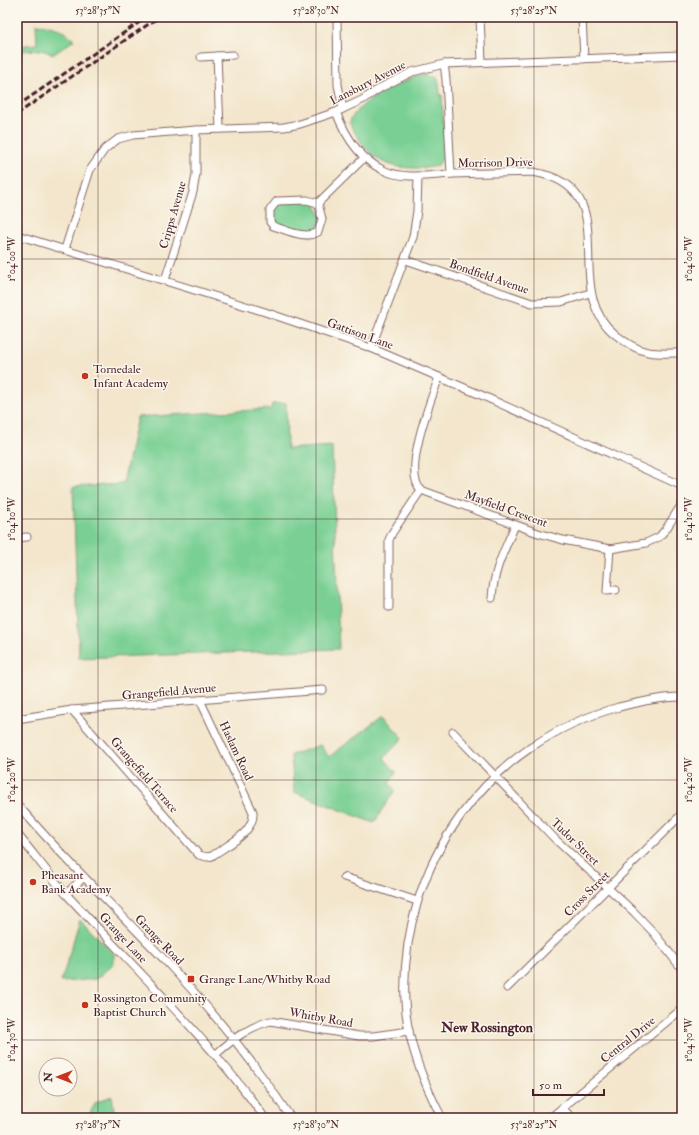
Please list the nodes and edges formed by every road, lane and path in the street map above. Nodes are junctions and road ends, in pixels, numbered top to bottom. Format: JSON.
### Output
{"nodes":[{"id":1,"x":337,"y":17,"type":"edge"},
{"id":2,"x":480,"y":17,"type":"edge"},
{"id":3,"x":582,"y":17,"type":"edge"},
{"id":4,"x":232,"y":55,"type":"dead end"},
{"id":5,"x":217,"y":56,"type":"junction"},
{"id":6,"x":682,"y":56,"type":"edge"},
{"id":7,"x":201,"y":57,"type":"dead end"},
{"id":8,"x":584,"y":58,"type":"junction"},
{"id":9,"x":482,"y":62,"type":"junction"},
{"id":10,"x":444,"y":64,"type":"junction"},
{"id":11,"x":339,"y":110,"type":"junction"},
{"id":12,"x":220,"y":129,"type":"junction"},
{"id":13,"x":196,"y":130,"type":"junction"},
{"id":14,"x":364,"y":158,"type":"junction"},
{"id":15,"x":451,"y":174,"type":"junction"},
{"id":16,"x":418,"y":176,"type":"junction"},
{"id":17,"x":318,"y":203,"type":"junction"},
{"id":18,"x":17,"y":234,"type":"edge"},
{"id":19,"x":65,"y":249,"type":"junction"},
{"id":20,"x":406,"y":260,"type":"junction"},
{"id":21,"x":165,"y":280,"type":"junction"},
{"id":22,"x":590,"y":293,"type":"junction"},
{"id":23,"x":371,"y":348,"type":"junction"},
{"id":24,"x":682,"y":353,"type":"edge"},
{"id":25,"x":439,"y":377,"type":"junction"},
{"id":26,"x":682,"y":486,"type":"edge"},
{"id":27,"x":421,"y":490,"type":"junction"},
{"id":28,"x":682,"y":504,"type":"edge"},
{"id":29,"x":515,"y":525,"type":"junction"},
{"id":30,"x":27,"y":537,"type":"dead end"},
{"id":31,"x":17,"y":538,"type":"edge"},
{"id":32,"x":610,"y":549,"type":"junction"},
{"id":33,"x":616,"y":590,"type":"dead end"},
{"id":34,"x":492,"y":598,"type":"dead end"},
{"id":35,"x":389,"y":607,"type":"dead end"},
{"id":36,"x":323,"y":690,"type":"dead end"},
{"id":37,"x":682,"y":697,"type":"edge"},
{"id":38,"x":200,"y":700,"type":"junction"},
{"id":39,"x":72,"y":710,"type":"junction"},
{"id":40,"x":17,"y":719,"type":"edge"},
{"id":41,"x":452,"y":732,"type":"dead end"},
{"id":42,"x":495,"y":776,"type":"junction"},
{"id":43,"x":17,"y":804,"type":"edge"},
{"id":44,"x":682,"y":814,"type":"edge"},
{"id":45,"x":17,"y":834,"type":"edge"},
{"id":46,"x":199,"y":855,"type":"joint"},
{"id":47,"x":84,"y":877,"type":"junction"},
{"id":48,"x":344,"y":877,"type":"dead end"},
{"id":49,"x":608,"y":888,"type":"junction"},
{"id":50,"x":66,"y":894,"type":"junction"},
{"id":51,"x":417,"y":901,"type":"junction"},
{"id":52,"x":682,"y":969,"type":"edge"},
{"id":53,"x":507,"y":988,"type":"dead end"},
{"id":54,"x":682,"y":1009,"type":"edge"},
{"id":55,"x":409,"y":1031,"type":"junction"},
{"id":56,"x":234,"y":1039,"type":"junction"},
{"id":57,"x":215,"y":1055,"type":"junction"},
{"id":58,"x":562,"y":1108,"type":"junction"},
{"id":59,"x":265,"y":1118,"type":"edge"},
{"id":60,"x":290,"y":1118,"type":"edge"},
{"id":61,"x":442,"y":1118,"type":"edge"},
{"id":62,"x":550,"y":1118,"type":"edge"},
{"id":63,"x":572,"y":1118,"type":"edge"}],
"edges":[{"from":1,"to":11,"type":"street","name":"Morrison Drive"},
{"from":2,"to":9,"type":"street"},
{"from":3,"to":8,"type":"street"},
{"from":4,"to":5,"type":"street"},
{"from":5,"to":7,"type":"street"},
{"from":5,"to":12,"type":"street"},
{"from":6,"to":8,"type":"street","name":"Lansbury Avenue"},
{"from":8,"to":9,"type":"street","name":"Lansbury Avenue"},
{"from":9,"to":10,"type":"street","name":"Lansbury Avenue"},
{"from":10,"to":11,"type":"street","name":"Lansbury Avenue"},
{"from":10,"to":15,"type":"street"},
{"from":11,"to":12,"type":"street","name":"Lansbury Avenue"},
{"from":11,"to":14,"type":"street","name":"Morrison Drive"},
{"from":12,"to":13,"type":"street","name":"Lansbury Avenue"},
{"from":13,"to":19,"type":"street","name":"Lansbury Avenue"},
{"from":13,"to":21,"type":"street","name":"Cripps Avenue"},
{"from":14,"to":16,"type":"street","name":"Morrison Drive"},
{"from":14,"to":17,"type":"street"},
{"from":15,"to":16,"type":"street","name":"Morrison Drive"},
{"from":15,"to":22,"type":"street","name":"Morrison Drive"},
{"from":16,"to":20,"type":"street"},
{"from":17,"to":17,"type":"street"},
{"from":18,"to":19,"type":"street","name":"Gattison Lane"},
{"from":19,"to":21,"type":"street","name":"Gattison Lane"},
{"from":20,"to":22,"type":"street","name":"Bondfield Avenue"},
{"from":20,"to":23,"type":"street"},
{"from":21,"to":23,"type":"street","name":"Gattison Lane"},
{"from":22,"to":24,"type":"street","name":"Morrison Drive"},
{"from":23,"to":25,"type":"street","name":"Gattison Lane"},
{"from":25,"to":26,"type":"street","name":"Gattison Lane"},
{"from":25,"to":27,"type":"street"},
{"from":27,"to":29,"type":"street","name":"Mayfield Crescent"},
{"from":27,"to":35,"type":"street"},
{"from":28,"to":32,"type":"street","name":"Mayfield Crescent"},
{"from":29,"to":32,"type":"street","name":"Mayfield Crescent"},
{"from":29,"to":34,"type":"street"},
{"from":30,"to":31,"type":"street"},
{"from":32,"to":33,"type":"street"},
{"from":36,"to":38,"type":"street","name":"Grangefield Avenue"},
{"from":37,"to":42,"type":"street"},
{"from":38,"to":39,"type":"street","name":"Grangefield Avenue"},
{"from":38,"to":46,"type":"street","name":"Haslam Road"},
{"from":39,"to":40,"type":"street","name":"Grangefield Avenue"},
{"from":39,"to":46,"type":"street","name":"Grangefield Terrace"},
{"from":41,"to":42,"type":"street","name":"Tudor Street"},
{"from":42,"to":49,"type":"street","name":"Tudor Street"},
{"from":42,"to":51,"type":"street"},
{"from":43,"to":47,"type":"street","name":"Grange Road"},
{"from":44,"to":49,"type":"street","name":"Cross Street"},
{"from":45,"to":50,"type":"street","name":"Grange Lane"},
{"from":47,"to":50,"type":"street"},
{"from":47,"to":56,"type":"street","name":"Grange Road"},
{"from":48,"to":51,"type":"street"},
{"from":49,"to":52,"type":"street","name":"Tudor Street"},
{"from":49,"to":53,"type":"street","name":"Cross Street"},
{"from":50,"to":57,"type":"street","name":"Grange Lane"},
{"from":51,"to":55,"type":"street"},
{"from":54,"to":58,"type":"street","name":"Central Drive"},
{"from":55,"to":56,"type":"street","name":"Whitby Road"},
{"from":55,"to":61,"type":"street"},
{"from":56,"to":57,"type":"street"},
{"from":56,"to":60,"type":"street","name":"Grange Road"},
{"from":57,"to":59,"type":"street","name":"Grange Lane"},
{"from":58,"to":62,"type":"street","name":"Central Drive"},
{"from":58,"to":63,"type":"street"}]}
